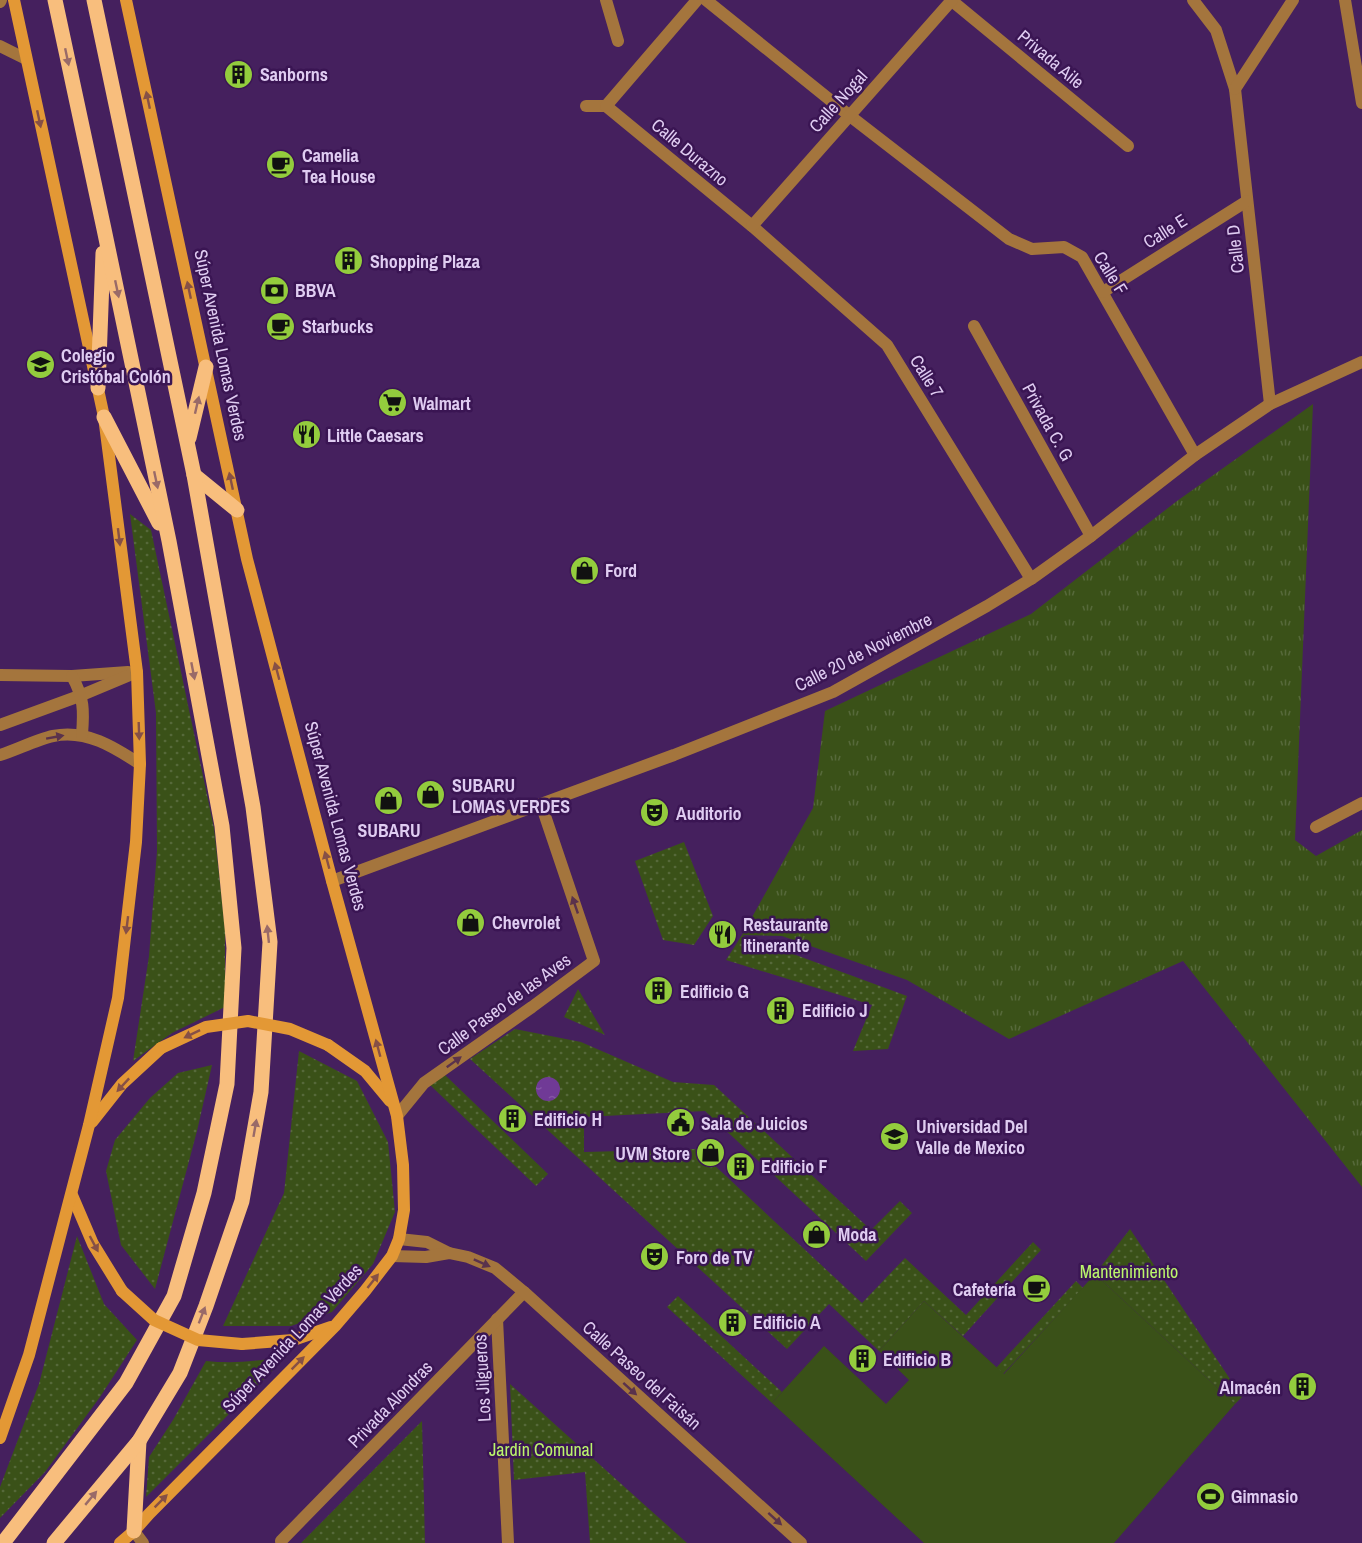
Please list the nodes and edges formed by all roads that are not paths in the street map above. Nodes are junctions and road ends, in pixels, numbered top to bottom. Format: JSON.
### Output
{"nodes":[{"id":1,"x":14,"y":0,"type":"edge"},
{"id":2,"x":55,"y":0,"type":"edge"},
{"id":3,"x":94,"y":0,"type":"edge"},
{"id":4,"x":606,"y":0,"type":"edge"},
{"id":5,"x":697,"y":0,"type":"edge"},
{"id":6,"x":706,"y":0,"type":"edge"},
{"id":7,"x":952,"y":0,"type":"edge"},
{"id":8,"x":1193,"y":0,"type":"edge"},
{"id":9,"x":1293,"y":0,"type":"edge"},
{"id":10,"x":1345,"y":0,"type":"edge"},
{"id":11,"x":127,"y":1,"type":"edge"},
{"id":12,"x":618,"y":41,"type":"dead end"},
{"id":13,"x":0,"y":46,"type":"edge"},
{"id":14,"x":26,"y":59,"type":"junction"},
{"id":15,"x":1235,"y":89,"type":"junction"},
{"id":16,"x":1362,"y":103,"type":"edge"},
{"id":17,"x":586,"y":106,"type":"dead end"},
{"id":18,"x":606,"y":106,"type":"junction"},
{"id":19,"x":850,"y":116,"type":"junction"},
{"id":20,"x":1128,"y":146,"type":"dead end"},
{"id":21,"x":1247,"y":201,"type":"junction"},
{"id":22,"x":752,"y":226,"type":"junction"},
{"id":23,"x":104,"y":229,"type":"junction"},
{"id":24,"x":1103,"y":292,"type":"junction"},
{"id":25,"x":974,"y":326,"type":"dead end"},
{"id":26,"x":1362,"y":362,"type":"edge"},
{"id":27,"x":206,"y":367,"type":"junction"},
{"id":28,"x":98,"y":388,"type":"junction"},
{"id":29,"x":1270,"y":404,"type":"junction"},
{"id":30,"x":104,"y":417,"type":"junction"},
{"id":31,"x":188,"y":444,"type":"junction"},
{"id":32,"x":1195,"y":455,"type":"junction"},
{"id":33,"x":194,"y":475,"type":"junction"},
{"id":34,"x":237,"y":510,"type":"junction"},
{"id":35,"x":1091,"y":536,"type":"junction"},
{"id":36,"x":169,"y":541,"type":"junction"},
{"id":37,"x":1031,"y":579,"type":"junction"},
{"id":38,"x":136,"y":672,"type":"junction"},
{"id":39,"x":0,"y":675,"type":"edge"},
{"id":40,"x":72,"y":676,"type":"junction"},
{"id":41,"x":82,"y":695,"type":"junction"},
{"id":42,"x":0,"y":725,"type":"edge"},
{"id":43,"x":82,"y":735,"type":"junction"},
{"id":44,"x":0,"y":755,"type":"edge"},
{"id":45,"x":140,"y":764,"type":"junction"},
{"id":46,"x":1362,"y":803,"type":"edge"},
{"id":47,"x":541,"y":804,"type":"junction"},
{"id":48,"x":1316,"y":827,"type":"dead end"},
{"id":49,"x":332,"y":881,"type":"junction"},
{"id":50,"x":395,"y":1110,"type":"junction"},
{"id":51,"x":89,"y":1125,"type":"junction"},
{"id":52,"x":72,"y":1195,"type":"junction"},
{"id":53,"x":399,"y":1239,"type":"junction"},
{"id":54,"x":449,"y":1253,"type":"junction"},
{"id":55,"x":393,"y":1256,"type":"junction"},
{"id":56,"x":524,"y":1292,"type":"junction"},
{"id":57,"x":497,"y":1319,"type":"junction"},
{"id":58,"x":335,"y":1326,"type":"junction"},
{"id":59,"x":0,"y":1438,"type":"edge"},
{"id":60,"x":140,"y":1441,"type":"junction"},
{"id":61,"x":138,"y":1537,"type":"edge"},
{"id":62,"x":281,"y":1541,"type":"dead end"},
{"id":63,"x":3,"y":1543,"type":"edge"},
{"id":64,"x":54,"y":1543,"type":"edge"},
{"id":65,"x":120,"y":1543,"type":"edge"},
{"id":66,"x":508,"y":1543,"type":"edge"},
{"id":67,"x":801,"y":1543,"type":"edge"}],
"edges":[{"from":1,"to":14,"type":"main road"},
{"from":2,"to":23,"type":"main road","one_way":true},
{"from":3,"to":31,"type":"main road"},
{"from":4,"to":12,"type":"street"},
{"from":5,"to":18,"type":"street"},
{"from":6,"to":19,"type":"street","name":"Calle F"},
{"from":7,"to":19,"type":"street","name":"Calle Nogal"},
{"from":7,"to":20,"type":"street","name":"Privada Aile"},
{"from":8,"to":15,"type":"street","name":"Calle D"},
{"from":9,"to":15,"type":"street"},
{"from":10,"to":16,"type":"street"},
{"from":27,"to":11,"type":"main road","name":"Súper Avenida Lomas Verdes","one_way":true},
{"from":13,"to":14,"type":"street"},
{"from":14,"to":28,"type":"main road","one_way":true},
{"from":15,"to":21,"type":"street","name":"Calle D"},
{"from":17,"to":18,"type":"street"},
{"from":18,"to":22,"type":"street","name":"Calle Durazno"},
{"from":19,"to":22,"type":"street","name":"Calle Nogal"},
{"from":19,"to":24,"type":"street","name":"Calle F"},
{"from":21,"to":24,"type":"street","name":"Calle E"},
{"from":21,"to":29,"type":"street","name":"Calle D"},
{"from":22,"to":37,"type":"street","name":"Calle 7"},
{"from":23,"to":28,"type":"main road"},
{"from":23,"to":36,"type":"main road","one_way":true},
{"from":24,"to":32,"type":"street","name":"Calle F"},
{"from":25,"to":35,"type":"street","name":"Privada C. G"},
{"from":26,"to":29,"type":"street","name":"Calle 20 de Noviembre"},
{"from":31,"to":27,"type":"main road","one_way":true},
{"from":34,"to":27,"type":"main road","name":"Súper Avenida Lomas Verdes","one_way":true},
{"from":28,"to":30,"type":"main road"},
{"from":29,"to":32,"type":"street","name":"Calle 20 de Noviembre"},
{"from":30,"to":36,"type":"main road"},
{"from":30,"to":38,"type":"main road","one_way":true},
{"from":31,"to":33,"type":"main road"},
{"from":32,"to":35,"type":"street","name":"Calle 20 de Noviembre"},
{"from":33,"to":34,"type":"main road"},
{"from":60,"to":33,"type":"main road","one_way":true},
{"from":49,"to":34,"type":"main road","name":"Súper Avenida Lomas Verdes","one_way":true},
{"from":35,"to":37,"type":"street","name":"Calle 20 de Noviembre"},
{"from":36,"to":63,"type":"main road","one_way":true},
{"from":37,"to":47,"type":"street","name":"Calle 20 de Noviembre"},
{"from":38,"to":40,"type":"street"},
{"from":38,"to":41,"type":"street"},
{"from":38,"to":45,"type":"main road","one_way":true},
{"from":39,"to":40,"type":"street"},
{"from":40,"to":41,"type":"street"},
{"from":41,"to":42,"type":"street"},
{"from":41,"to":43,"type":"street"},
{"from":44,"to":43,"type":"street","one_way":true},
{"from":43,"to":45,"type":"street"},
{"from":45,"to":51,"type":"main road","one_way":true},
{"from":46,"to":48,"type":"street"},
{"from":47,"to":49,"type":"street","name":"Calle 20 de Noviembre"},
{"from":50,"to":47,"type":"street","name":"Calle Paseo de las Aves","one_way":true},
{"from":50,"to":49,"type":"main road","name":"Súper Avenida Lomas Verdes","one_way":true},
{"from":50,"to":51,"type":"main road","one_way":true,"bridge":true},
{"from":50,"to":53,"type":"main road","name":"Súper Avenida Lomas Verdes"},
{"from":51,"to":52,"type":"main road"},
{"from":52,"to":58,"type":"main road","one_way":true,"bridge":true},
{"from":52,"to":59,"type":"main road"},
{"from":53,"to":54,"type":"street","name":"Calle Paseo del Faisán"},
{"from":53,"to":55,"type":"main road","name":"Súper Avenida Lomas Verdes"},
{"from":54,"to":55,"type":"street","name":"Calle Paseo del Faisán"},
{"from":54,"to":56,"type":"street","name":"Calle Paseo del Faisán","one_way":true},
{"from":58,"to":55,"type":"main road","name":"Súper Avenida Lomas Verdes","one_way":true},
{"from":56,"to":57,"type":"street","name":"Privada Alondras"},
{"from":56,"to":67,"type":"street","name":"Calle Paseo del Faisán","one_way":true},
{"from":57,"to":62,"type":"street","name":"Privada Alondras"},
{"from":57,"to":66,"type":"street","name":"Los Jilgueros"},
{"from":61,"to":58,"type":"main road","name":"Súper Avenida Lomas Verdes","one_way":true},
{"from":60,"to":61,"type":"main road"},
{"from":64,"to":60,"type":"main road","one_way":true},
{"from":61,"to":65,"type":"main road","name":"Súper Avenida Lomas Verdes"}]}
